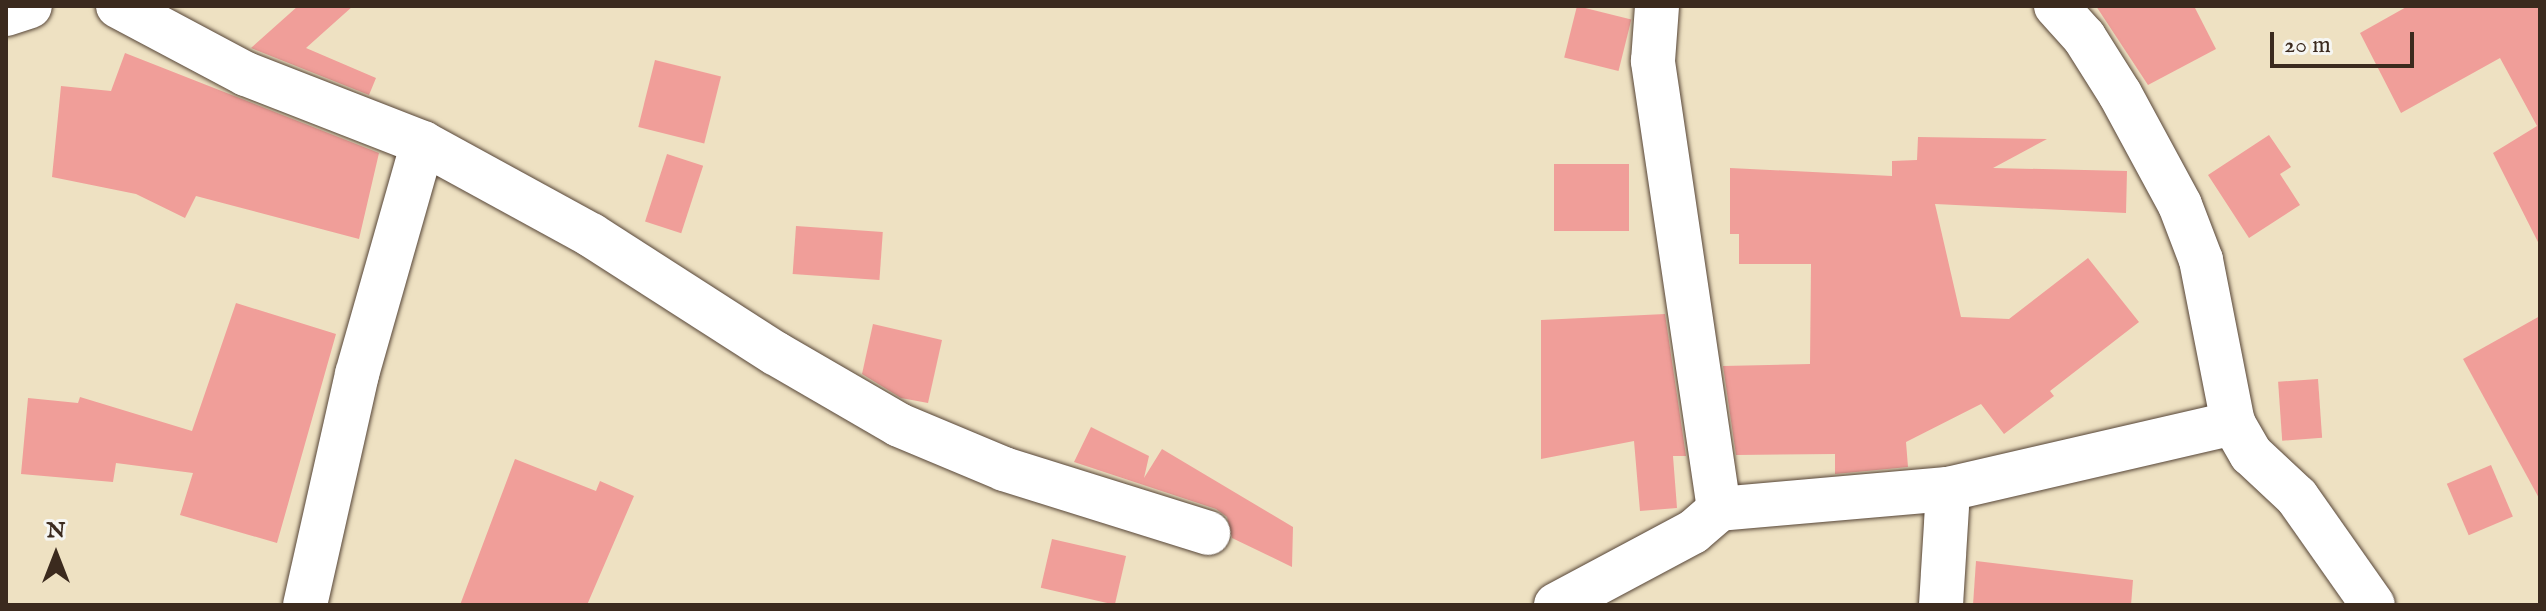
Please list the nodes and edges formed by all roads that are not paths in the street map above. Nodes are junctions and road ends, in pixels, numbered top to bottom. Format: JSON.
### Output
{"nodes":[{"id":1,"x":30,"y":6,"type":"edge"},
{"id":2,"x":118,"y":6,"type":"edge"},
{"id":3,"x":1657,"y":6,"type":"edge"},
{"id":4,"x":2056,"y":6,"type":"edge"},
{"id":5,"x":6,"y":14,"type":"edge"},
{"id":6,"x":423,"y":143,"type":"junction"},
{"id":7,"x":2233,"y":423,"type":"junction"},
{"id":8,"x":1948,"y":489,"type":"junction"},
{"id":9,"x":1719,"y":509,"type":"junction"},
{"id":10,"x":1208,"y":533,"type":"dead end"},
{"id":11,"x":305,"y":605,"type":"edge"},
{"id":12,"x":1556,"y":605,"type":"edge"},
{"id":13,"x":1941,"y":605,"type":"edge"},
{"id":14,"x":2373,"y":605,"type":"edge"}],
"edges":[{"from":1,"to":5,"type":"street"},
{"from":2,"to":6,"type":"street"},
{"from":3,"to":9,"type":"street"},
{"from":4,"to":7,"type":"street"},
{"from":6,"to":10,"type":"street"},
{"from":6,"to":11,"type":"street"},
{"from":7,"to":8,"type":"street"},
{"from":7,"to":14,"type":"street"},
{"from":8,"to":9,"type":"street"},
{"from":8,"to":13,"type":"street"},
{"from":9,"to":12,"type":"street"}]}
